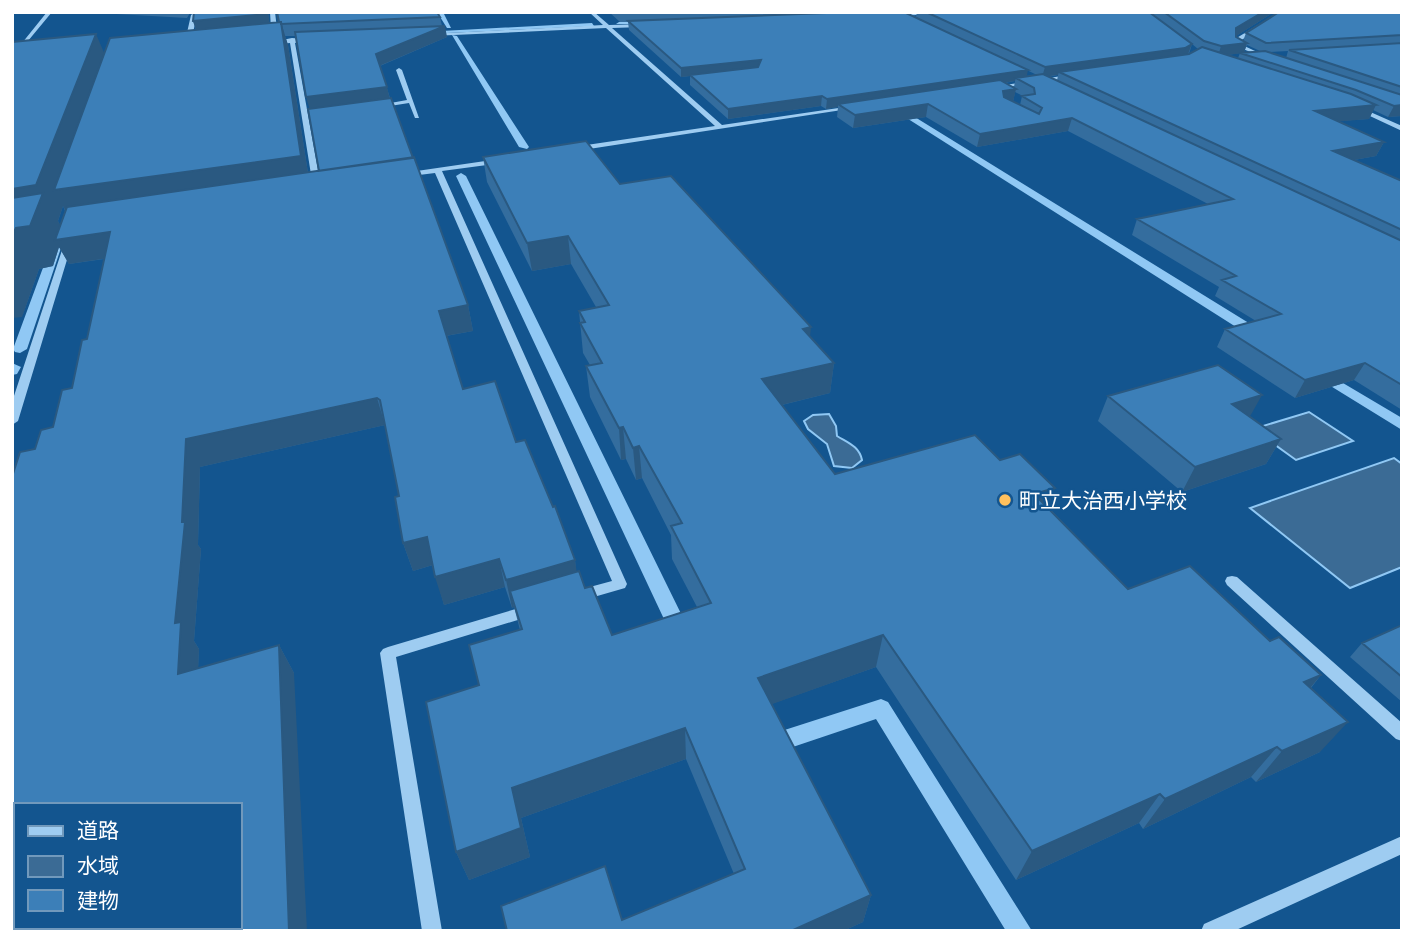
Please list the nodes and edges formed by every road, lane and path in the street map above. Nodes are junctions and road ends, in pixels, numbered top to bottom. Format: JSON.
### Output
{"nodes":[{"id":1,"x":50,"y":12,"type":"edge"},
{"id":2,"x":272,"y":12,"type":"edge"},
{"id":3,"x":591,"y":12,"type":"edge"},
{"id":4,"x":950,"y":12,"type":"edge"},
{"id":5,"x":1283,"y":12,"type":"edge"},
{"id":6,"x":897,"y":13,"type":"edge"},
{"id":7,"x":194,"y":15,"type":"edge"},
{"id":8,"x":885,"y":15,"type":"edge"},
{"id":9,"x":911,"y":20,"type":"edge"},
{"id":10,"x":647,"y":23,"type":"edge"},
{"id":11,"x":605,"y":25,"type":"junction"},
{"id":12,"x":274,"y":29,"type":"junction"},
{"id":13,"x":262,"y":30,"type":"edge"},
{"id":14,"x":428,"y":32,"type":"edge"},
{"id":15,"x":201,"y":36,"type":"edge"},
{"id":16,"x":189,"y":37,"type":"junction"},
{"id":17,"x":278,"y":37,"type":"junction"},
{"id":18,"x":176,"y":39,"type":"edge"},
{"id":19,"x":292,"y":40,"type":"junction"},
{"id":20,"x":265,"y":43,"type":"edge"},
{"id":21,"x":27,"y":54,"type":"edge"},
{"id":22,"x":1257,"y":57,"type":"junction"},
{"id":23,"x":1241,"y":58,"type":"edge"},
{"id":24,"x":1272,"y":58,"type":"edge"},
{"id":25,"x":399,"y":70,"type":"dead end"},
{"id":26,"x":1024,"y":75,"type":"edge"},
{"id":27,"x":1077,"y":75,"type":"edge"},
{"id":28,"x":1037,"y":80,"type":"junction"},
{"id":29,"x":683,"y":81,"type":"edge"},
{"id":30,"x":671,"y":83,"type":"junction"},
{"id":31,"x":996,"y":87,"type":"junction"},
{"id":32,"x":1049,"y":87,"type":"edge"},
{"id":33,"x":982,"y":89,"type":"edge"},
{"id":34,"x":1006,"y":92,"type":"edge"},
{"id":35,"x":411,"y":101,"type":"junction"},
{"id":36,"x":1348,"y":104,"type":"edge"},
{"id":37,"x":371,"y":106,"type":"edge"},
{"id":38,"x":863,"y":107,"type":"edge"},
{"id":39,"x":318,"y":113,"type":"edge"},
{"id":40,"x":305,"y":115,"type":"junction"},
{"id":41,"x":417,"y":117,"type":"dead end"},
{"id":42,"x":721,"y":128,"type":"junction"},
{"id":43,"x":1402,"y":129,"type":"edge"},
{"id":44,"x":573,"y":150,"type":"edge"},
{"id":45,"x":506,"y":160,"type":"edge"},
{"id":46,"x":438,"y":170,"type":"junction"},
{"id":47,"x":397,"y":176,"type":"edge"},
{"id":48,"x":331,"y":186,"type":"edge"},
{"id":49,"x":317,"y":188,"type":"junction"},
{"id":50,"x":306,"y":190,"type":"edge"},
{"id":51,"x":73,"y":226,"type":"edge"},
{"id":52,"x":12,"y":421,"type":"edge"},
{"id":53,"x":1231,"y":581,"type":"dead end"},
{"id":54,"x":568,"y":599,"type":"edge"},
{"id":55,"x":542,"y":607,"type":"edge"},
{"id":56,"x":1402,"y":734,"type":"edge"},
{"id":57,"x":1402,"y":845,"type":"edge"},
{"id":58,"x":432,"y":931,"type":"edge"},
{"id":59,"x":1211,"y":931,"type":"edge"}],
"edges":[{"from":1,"to":21,"type":"street"},
{"from":2,"to":12,"type":"street"},
{"from":3,"to":11,"type":"street"},
{"from":4,"to":6,"type":"street"},
{"from":5,"to":22,"type":"street"},
{"from":6,"to":8,"type":"street"},
{"from":6,"to":9,"type":"street"},
{"from":7,"to":16,"type":"street"},
{"from":10,"to":11,"type":"street"},
{"from":11,"to":14,"type":"street"},
{"from":11,"to":30,"type":"street"},
{"from":12,"to":13,"type":"street"},
{"from":12,"to":17,"type":"street"},
{"from":15,"to":16,"type":"street"},
{"from":16,"to":18,"type":"street"},
{"from":17,"to":19,"type":"street"},
{"from":17,"to":19,"type":"street"},
{"from":19,"to":20,"type":"street"},
{"from":19,"to":40,"type":"street"},
{"from":22,"to":23,"type":"street"},
{"from":22,"to":24,"type":"street"},
{"from":25,"to":35,"type":"street"},
{"from":26,"to":28,"type":"street"},
{"from":27,"to":28,"type":"street"},
{"from":28,"to":31,"type":"street"},
{"from":28,"to":32,"type":"street"},
{"from":29,"to":30,"type":"street"},
{"from":30,"to":42,"type":"street"},
{"from":31,"to":33,"type":"street"},
{"from":31,"to":34,"type":"street"},
{"from":35,"to":37,"type":"street"},
{"from":35,"to":41,"type":"street"},
{"from":36,"to":43,"type":"street"},
{"from":38,"to":42,"type":"street"},
{"from":39,"to":40,"type":"street"},
{"from":40,"to":49,"type":"street"},
{"from":42,"to":44,"type":"street"},
{"from":45,"to":46,"type":"street"},
{"from":46,"to":47,"type":"street"},
{"from":46,"to":54,"type":"street"},
{"from":48,"to":49,"type":"street"},
{"from":49,"to":50,"type":"street"},
{"from":51,"to":52,"type":"street"},
{"from":53,"to":56,"type":"street"},
{"from":55,"to":58,"type":"street"},
{"from":57,"to":59,"type":"street"}]}
